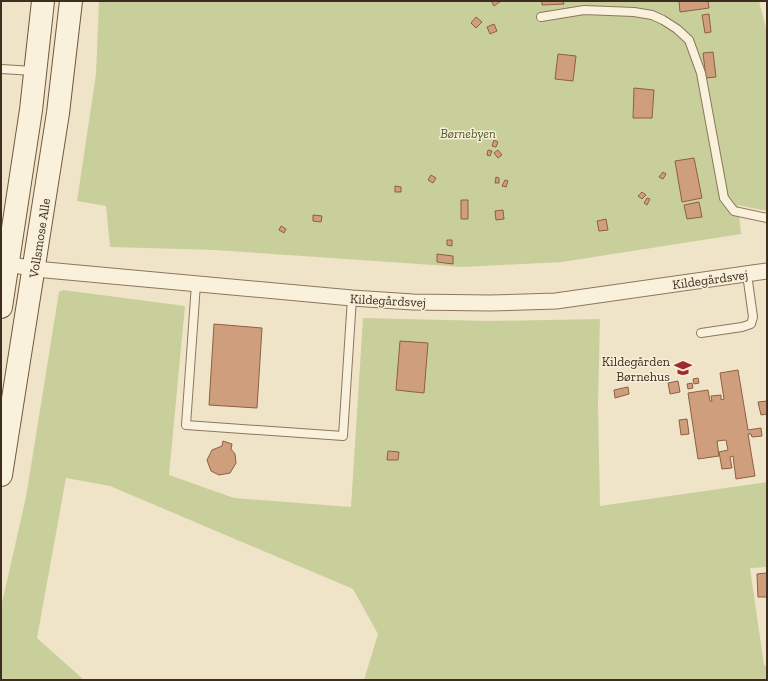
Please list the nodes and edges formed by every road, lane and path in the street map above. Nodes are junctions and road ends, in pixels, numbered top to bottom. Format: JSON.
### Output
{"nodes":[{"id":1,"x":43,"y":1,"type":"edge"},
{"id":2,"x":70,"y":1,"type":"edge"},
{"id":3,"x":541,"y":17,"type":"dead end"},
{"id":4,"x":1,"y":69,"type":"edge"},
{"id":5,"x":35,"y":71,"type":"junction"},
{"id":6,"x":767,"y":218,"type":"edge"},
{"id":7,"x":3,"y":264,"type":"edge"},
{"id":8,"x":35,"y":270,"type":"junction"},
{"id":9,"x":767,"y":271,"type":"edge"},
{"id":10,"x":747,"y":274,"type":"junction"},
{"id":11,"x":196,"y":284,"type":"junction"},
{"id":12,"x":352,"y":298,"type":"junction"},
{"id":13,"x":1,"y":307,"type":"edge"},
{"id":14,"x":701,"y":333,"type":"dead end"},
{"id":15,"x":1,"y":475,"type":"edge"}],
"edges":[{"from":1,"to":5,"type":"street","name":"Vollsmose Alle"},
{"from":2,"to":8,"type":"street","name":"Vollsmose Alle"},
{"from":3,"to":6,"type":"lane"},
{"from":4,"to":5,"type":"lane"},
{"from":5,"to":7,"type":"street","name":"Vollsmose Alle"},
{"from":7,"to":8,"type":"street","name":"Kildegårdsvej"},
{"from":7,"to":13,"type":"street","name":"Vollsmose Alle"},
{"from":8,"to":11,"type":"street","name":"Kildegårdsvej"},
{"from":8,"to":15,"type":"street","name":"Vollsmose Alle"},
{"from":9,"to":10,"type":"street","name":"Kildegårdsvej"},
{"from":10,"to":12,"type":"street","name":"Kildegårdsvej"},
{"from":10,"to":14,"type":"lane"},
{"from":11,"to":12,"type":"street","name":"Kildegårdsvej"},
{"from":11,"to":12,"type":"lane"}]}
